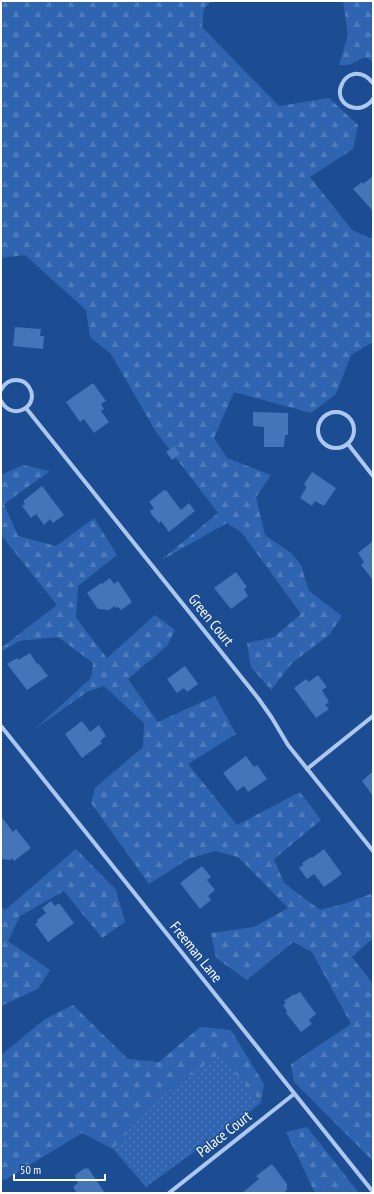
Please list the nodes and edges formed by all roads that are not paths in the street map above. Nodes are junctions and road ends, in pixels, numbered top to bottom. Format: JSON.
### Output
{"nodes":[{"id":1,"x":373,"y":83,"type":"edge"},
{"id":2,"x":373,"y":99,"type":"edge"},
{"id":3,"x":369,"y":104,"type":"junction"},
{"id":4,"x":373,"y":109,"type":"edge"},
{"id":5,"x":1,"y":390,"type":"edge"},
{"id":6,"x":1,"y":401,"type":"edge"},
{"id":7,"x":26,"y":408,"type":"junction"},
{"id":8,"x":348,"y":444,"type":"junction"},
{"id":9,"x":373,"y":476,"type":"edge"},
{"id":10,"x":373,"y":716,"type":"edge"},
{"id":11,"x":1,"y":726,"type":"edge"},
{"id":12,"x":308,"y":769,"type":"junction"},
{"id":13,"x":373,"y":851,"type":"edge"},
{"id":14,"x":294,"y":1094,"type":"junction"},
{"id":15,"x":373,"y":1192,"type":"edge"},
{"id":16,"x":169,"y":1193,"type":"edge"}],
"edges":[{"from":1,"to":3,"type":"street"},
{"from":2,"to":3,"type":"street"},
{"from":3,"to":4,"type":"street"},
{"from":5,"to":7,"type":"street"},
{"from":6,"to":7,"type":"street"},
{"from":7,"to":12,"type":"street","name":"Green Court"},
{"from":8,"to":8,"type":"street"},
{"from":8,"to":9,"type":"street"},
{"from":10,"to":12,"type":"street"},
{"from":11,"to":14,"type":"street","name":"Freeman Lane"},
{"from":12,"to":13,"type":"street","name":"Green Court"},
{"from":14,"to":15,"type":"street","name":"Freeman Lane"},
{"from":14,"to":16,"type":"street","name":"Palace Court"}]}
